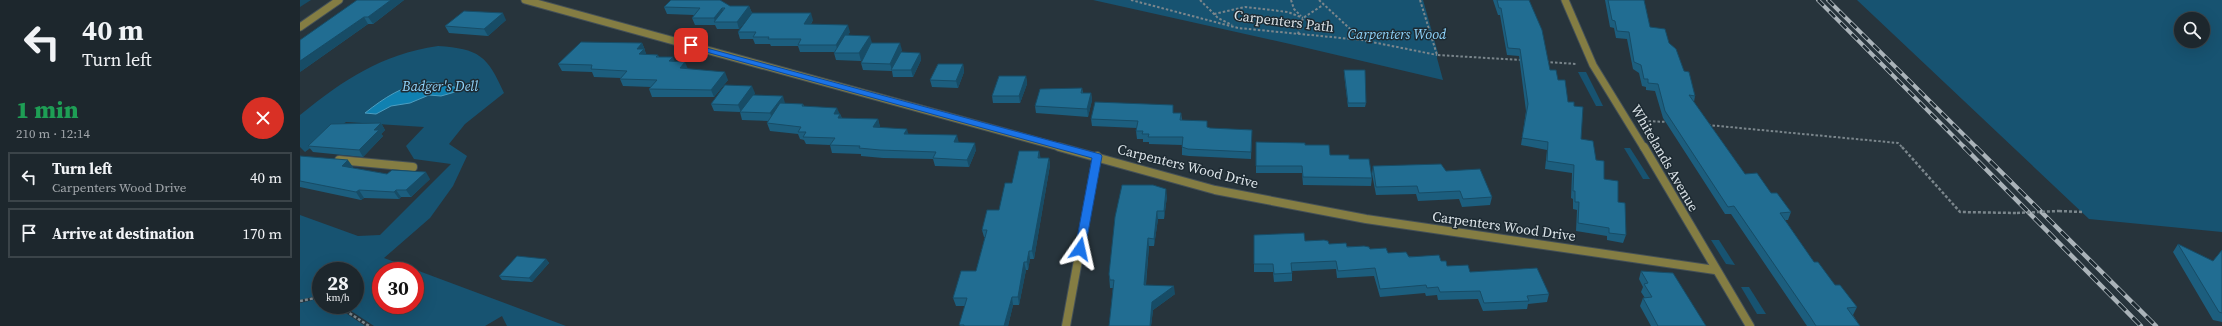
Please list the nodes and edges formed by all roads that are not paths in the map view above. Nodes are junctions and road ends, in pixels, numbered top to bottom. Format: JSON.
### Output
{"nodes":[{"id":1,"x":339,"y":0,"type":"edge"},
{"id":2,"x":525,"y":0,"type":"edge"},
{"id":3,"x":1565,"y":0,"type":"edge"},
{"id":4,"x":300,"y":27,"type":"edge"},
{"id":5,"x":1097,"y":156,"type":"junction"},
{"id":6,"x":330,"y":160,"type":"edge"},
{"id":7,"x":413,"y":167,"type":"dead end"},
{"id":8,"x":1715,"y":270,"type":"junction"},
{"id":9,"x":1066,"y":326,"type":"edge"},
{"id":10,"x":1750,"y":326,"type":"edge"}],
"edges":[{"from":1,"to":4,"type":"street"},
{"from":2,"to":5,"type":"street","name":"Carpenters Wood Drive"},
{"from":3,"to":8,"type":"street","name":"Whitelands Avenue"},
{"from":5,"to":8,"type":"street","name":"Carpenters Wood Drive"},
{"from":5,"to":9,"type":"street"},
{"from":6,"to":7,"type":"street"},
{"from":8,"to":10,"type":"street","name":"Whitelands Avenue"}]}
